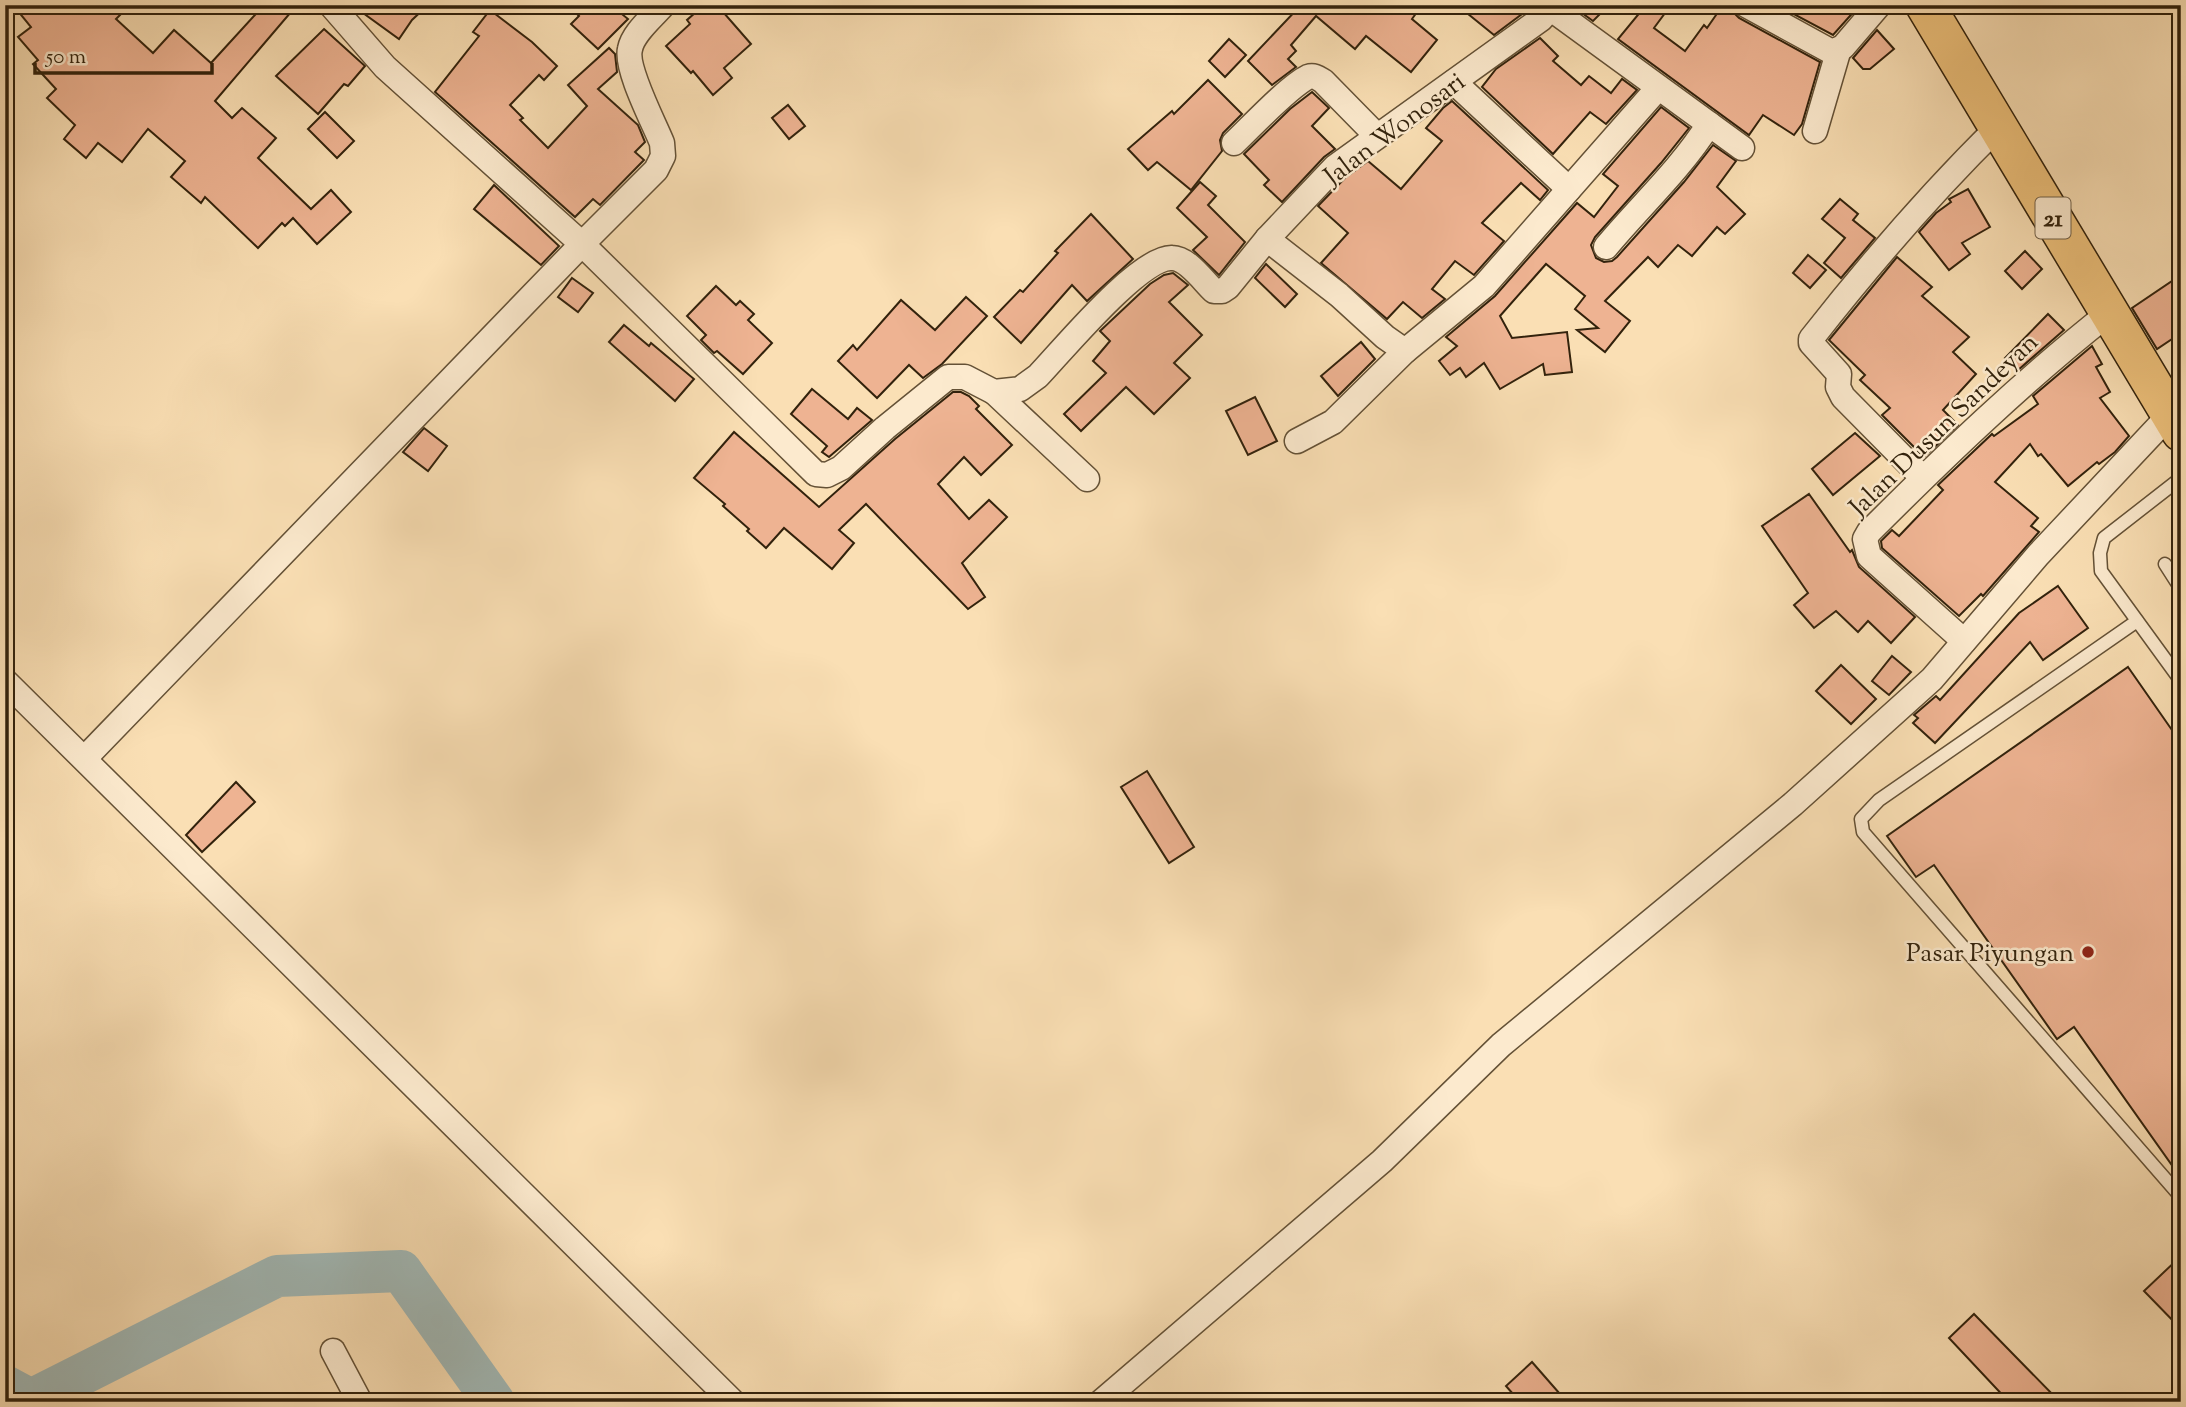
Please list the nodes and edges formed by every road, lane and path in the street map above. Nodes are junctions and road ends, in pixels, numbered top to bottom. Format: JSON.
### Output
{"nodes":[{"id":1,"x":331,"y":5,"type":"edge"},
{"id":2,"x":663,"y":5,"type":"edge"},
{"id":3,"x":1746,"y":5,"type":"edge"},
{"id":4,"x":1879,"y":5,"type":"edge"},
{"id":5,"x":1925,"y":5,"type":"edge"},
{"id":6,"x":1552,"y":7,"type":"edge"},
{"id":7,"x":1839,"y":49,"type":"junction"},
{"id":8,"x":1454,"y":82,"type":"junction"},
{"id":9,"x":1658,"y":88,"type":"junction"},
{"id":10,"x":1709,"y":124,"type":"junction"},
{"id":11,"x":1998,"y":127,"type":"junction"},
{"id":12,"x":1815,"y":131,"type":"dead end"},
{"id":13,"x":1377,"y":136,"type":"junction"},
{"id":14,"x":1234,"y":143,"type":"dead end"},
{"id":15,"x":1742,"y":148,"type":"dead end"},
{"id":16,"x":1569,"y":189,"type":"junction"},
{"id":17,"x":1267,"y":239,"type":"junction"},
{"id":18,"x":582,"y":244,"type":"junction"},
{"id":19,"x":1606,"y":247,"type":"dead end"},
{"id":20,"x":2109,"y":313,"type":"junction"},
{"id":21,"x":1405,"y":351,"type":"junction"},
{"id":22,"x":994,"y":392,"type":"junction"},
{"id":23,"x":2177,"y":417,"type":"edge"},
{"id":24,"x":1297,"y":441,"type":"dead end"},
{"id":25,"x":1923,"y":478,"type":"junction"},
{"id":26,"x":2181,"y":478,"type":"edge"},
{"id":27,"x":1087,"y":479,"type":"dead end"},
{"id":28,"x":2165,"y":564,"type":"dead end"},
{"id":29,"x":2181,"y":589,"type":"edge"},
{"id":30,"x":2137,"y":621,"type":"junction"},
{"id":31,"x":1964,"y":641,"type":"junction"},
{"id":32,"x":5,"y":681,"type":"edge"},
{"id":33,"x":2181,"y":681,"type":"edge"},
{"id":34,"x":85,"y":758,"type":"junction"},
{"id":35,"x":2181,"y":1197,"type":"edge"},
{"id":36,"x":333,"y":1351,"type":"dead end"},
{"id":37,"x":360,"y":1402,"type":"edge"},
{"id":38,"x":733,"y":1402,"type":"edge"},
{"id":39,"x":1101,"y":1402,"type":"edge"}],
"edges":[{"from":1,"to":18,"type":"street"},
{"from":2,"to":18,"type":"street"},
{"from":3,"to":7,"type":"street"},
{"from":4,"to":7,"type":"street"},
{"from":5,"to":11,"type":"highway","number":"21"},
{"from":6,"to":8,"type":"street","name":"Jalan Wonosari"},
{"from":6,"to":9,"type":"street"},
{"from":7,"to":12,"type":"street"},
{"from":8,"to":13,"type":"street","name":"Jalan Wonosari"},
{"from":8,"to":16,"type":"street"},
{"from":9,"to":10,"type":"street"},
{"from":9,"to":16,"type":"street"},
{"from":10,"to":15,"type":"street"},
{"from":10,"to":19,"type":"street"},
{"from":11,"to":20,"type":"highway","number":"21"},
{"from":11,"to":25,"type":"street"},
{"from":13,"to":14,"type":"street"},
{"from":13,"to":17,"type":"street","name":"Jalan Wonosari"},
{"from":16,"to":21,"type":"street"},
{"from":17,"to":21,"type":"street"},
{"from":17,"to":22,"type":"street","name":"Jalan Wonosari"},
{"from":18,"to":22,"type":"street"},
{"from":18,"to":34,"type":"street"},
{"from":20,"to":23,"type":"highway","number":"21"},
{"from":20,"to":25,"type":"street","name":"Jalan Dusun Sandeyan"},
{"from":21,"to":24,"type":"street"},
{"from":22,"to":27,"type":"street"},
{"from":23,"to":31,"type":"street"},
{"from":25,"to":31,"type":"street","name":"Jalan Dusun Sandeyan"},
{"from":26,"to":30,"type":"lane"},
{"from":28,"to":29,"type":"lane"},
{"from":30,"to":33,"type":"lane"},
{"from":30,"to":35,"type":"lane"},
{"from":31,"to":39,"type":"street"},
{"from":32,"to":34,"type":"street"},
{"from":34,"to":38,"type":"street"},
{"from":36,"to":37,"type":"street"}]}
